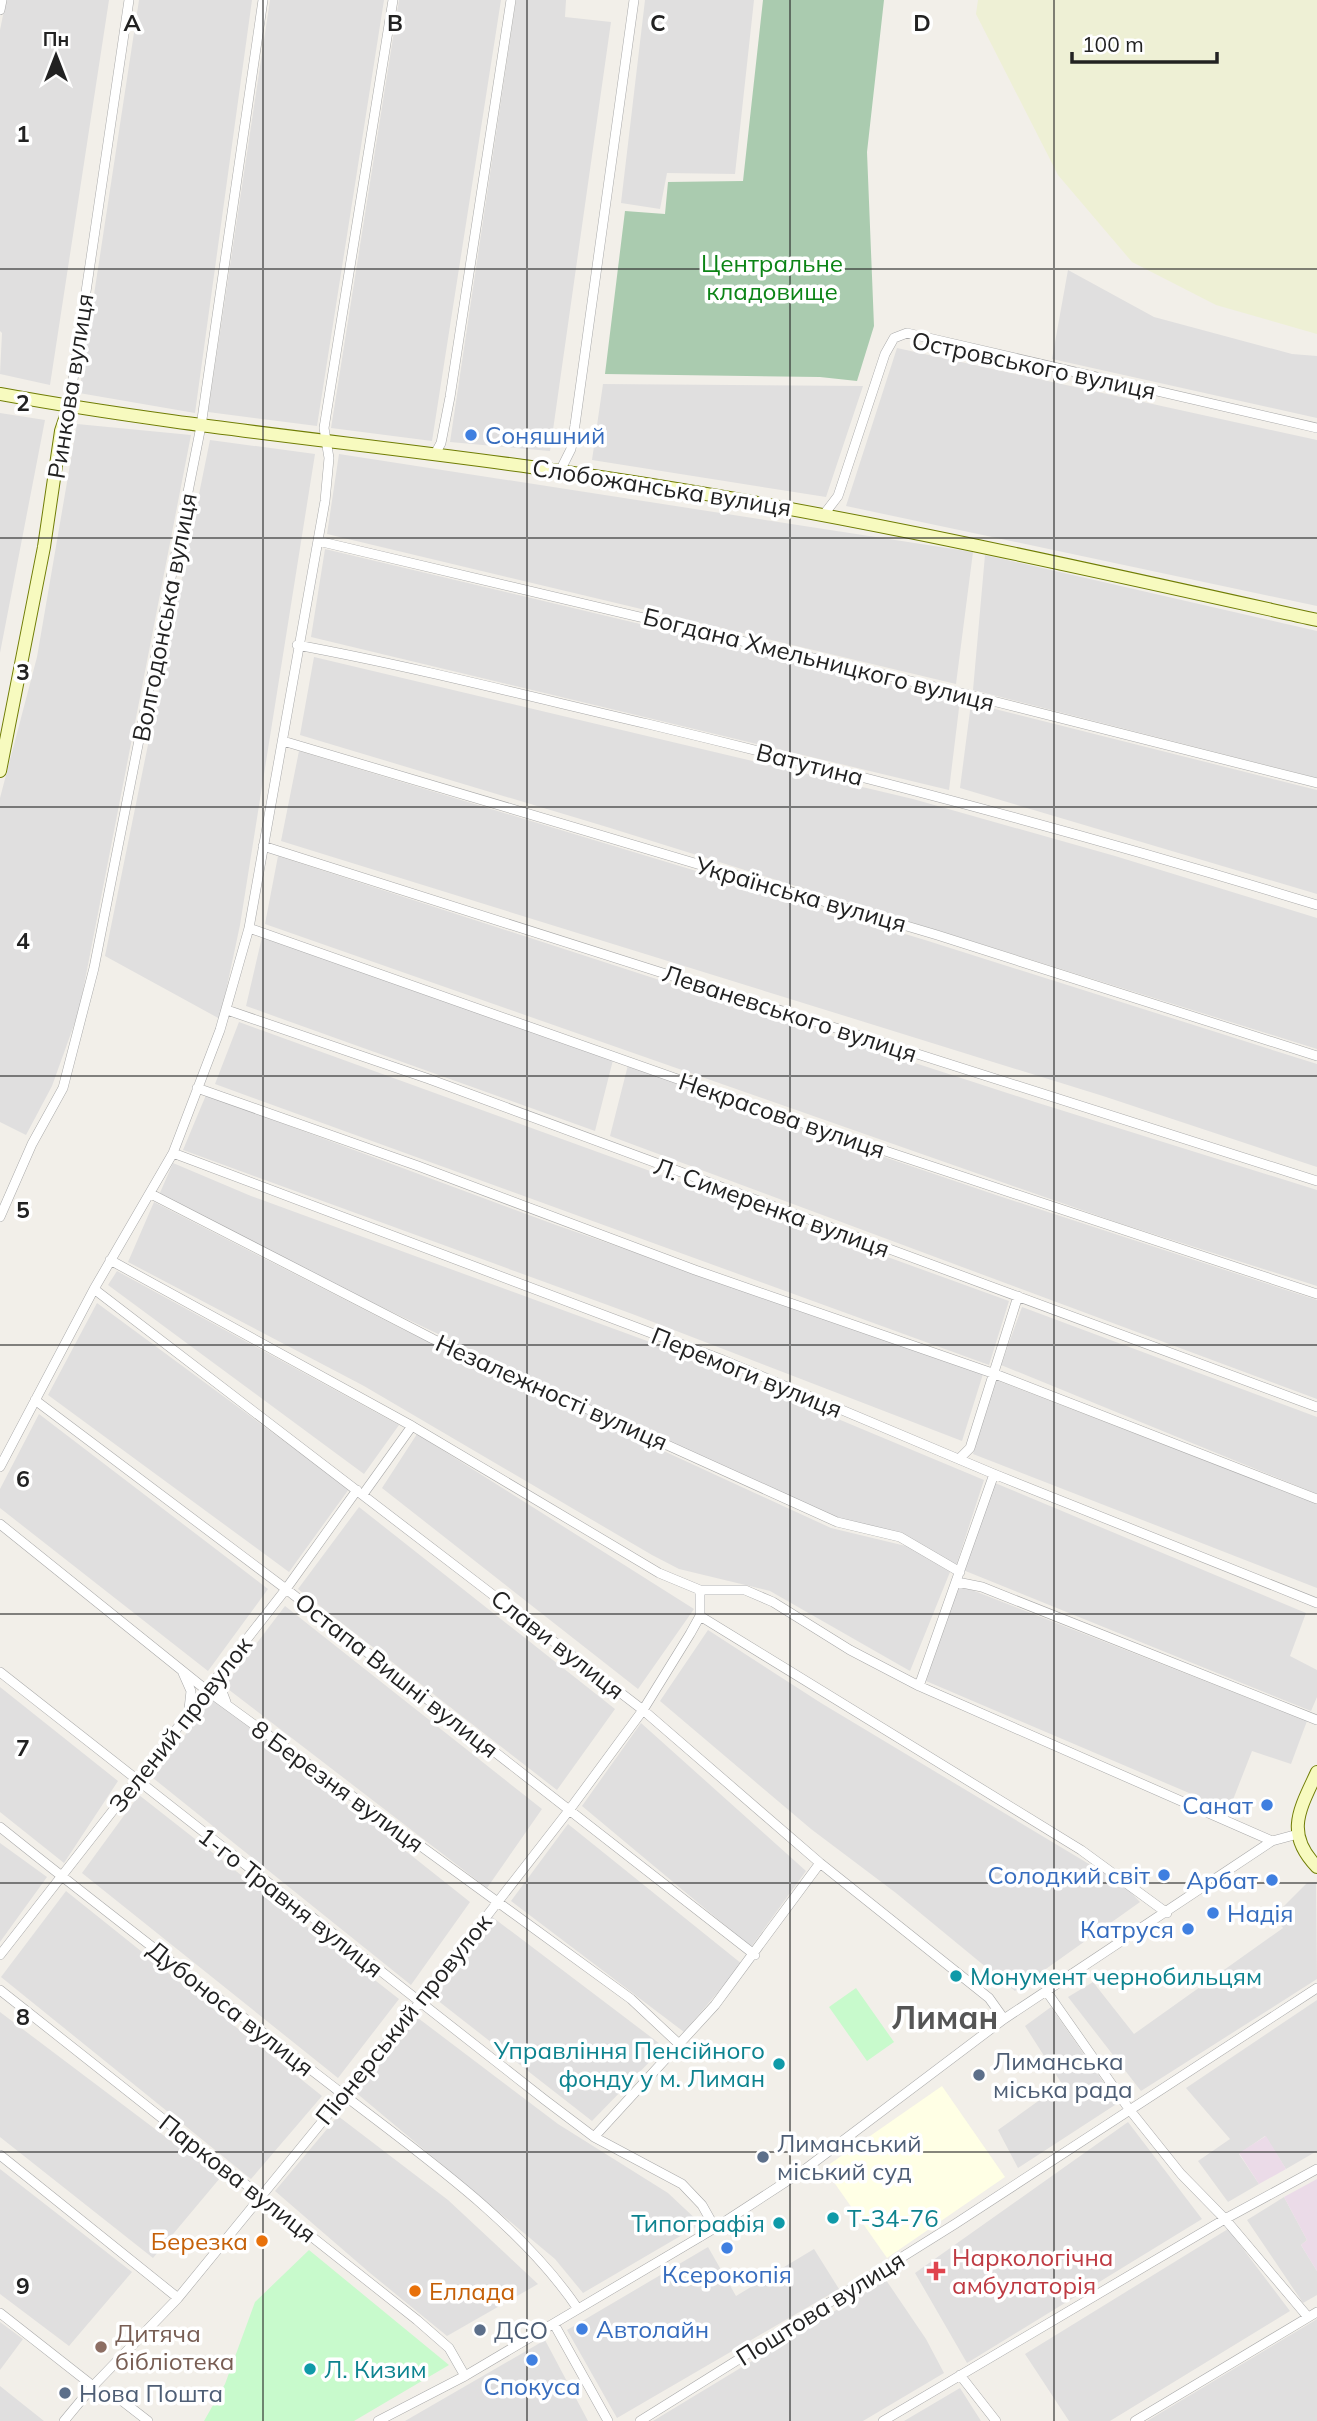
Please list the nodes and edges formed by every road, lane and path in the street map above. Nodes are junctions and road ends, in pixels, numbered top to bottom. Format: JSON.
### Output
{"nodes":[{"id":1,"x":2,"y":0,"type":"edge"},
{"id":2,"x":129,"y":0,"type":"edge"},
{"id":3,"x":263,"y":0,"type":"edge"},
{"id":4,"x":393,"y":0,"type":"edge"},
{"id":5,"x":511,"y":0,"type":"edge"},
{"id":6,"x":634,"y":0,"type":"edge"},
{"id":7,"x":0,"y":10,"type":"edge"},
{"id":8,"x":0,"y":394,"type":"edge"},
{"id":9,"x":69,"y":407,"type":"junction"},
{"id":10,"x":201,"y":426,"type":"junction"},
{"id":11,"x":1317,"y":428,"type":"edge"},
{"id":12,"x":324,"y":442,"type":"junction"},
{"id":13,"x":435,"y":454,"type":"junction"},
{"id":14,"x":560,"y":471,"type":"junction"},
{"id":15,"x":825,"y":513,"type":"junction"},
{"id":16,"x":318,"y":541,"type":"junction"},
{"id":17,"x":1317,"y":620,"type":"edge"},
{"id":18,"x":297,"y":645,"type":"junction"},
{"id":19,"x":283,"y":741,"type":"junction"},
{"id":20,"x":0,"y":771,"type":"edge"},
{"id":21,"x":1317,"y":783,"type":"edge"},
{"id":22,"x":263,"y":846,"type":"junction"},
{"id":23,"x":1317,"y":905,"type":"edge"},
{"id":24,"x":249,"y":928,"type":"junction"},
{"id":25,"x":227,"y":1010,"type":"junction"},
{"id":26,"x":1317,"y":1056,"type":"edge"},
{"id":27,"x":197,"y":1088,"type":"junction"},
{"id":28,"x":173,"y":1153,"type":"junction"},
{"id":29,"x":1317,"y":1181,"type":"edge"},
{"id":30,"x":151,"y":1194,"type":"junction"},
{"id":31,"x":0,"y":1217,"type":"edge"},
{"id":32,"x":110,"y":1260,"type":"junction"},
{"id":33,"x":94,"y":1289,"type":"junction"},
{"id":34,"x":1317,"y":1294,"type":"edge"},
{"id":35,"x":1018,"y":1296,"type":"junction"},
{"id":36,"x":995,"y":1374,"type":"junction"},
{"id":37,"x":35,"y":1400,"type":"junction"},
{"id":38,"x":1317,"y":1407,"type":"edge"},
{"id":39,"x":412,"y":1426,"type":"junction"},
{"id":40,"x":959,"y":1459,"type":"junction"},
{"id":41,"x":0,"y":1467,"type":"edge"},
{"id":42,"x":994,"y":1474,"type":"junction"},
{"id":43,"x":360,"y":1492,"type":"junction"},
{"id":44,"x":1317,"y":1499,"type":"edge"},
{"id":45,"x":0,"y":1524,"type":"edge"},
{"id":46,"x":959,"y":1577,"type":"junction"},
{"id":47,"x":285,"y":1589,"type":"junction"},
{"id":48,"x":700,"y":1590,"type":"junction"},
{"id":49,"x":1317,"y":1603,"type":"edge"},
{"id":50,"x":700,"y":1616,"type":"junction"},
{"id":51,"x":225,"y":1665,"type":"junction"},
{"id":52,"x":180,"y":1668,"type":"junction"},
{"id":53,"x":0,"y":1672,"type":"edge"},
{"id":54,"x":919,"y":1686,"type":"junction"},
{"id":55,"x":205,"y":1689,"type":"junction"},
{"id":56,"x":229,"y":1706,"type":"junction"},
{"id":57,"x":643,"y":1710,"type":"junction"},
{"id":58,"x":188,"y":1712,"type":"junction"},
{"id":59,"x":1317,"y":1720,"type":"edge"},
{"id":60,"x":1317,"y":1772,"type":"edge"},
{"id":61,"x":137,"y":1781,"type":"junction"},
{"id":62,"x":570,"y":1809,"type":"junction"},
{"id":63,"x":0,"y":1828,"type":"edge"},
{"id":64,"x":1298,"y":1834,"type":"junction"},
{"id":65,"x":1272,"y":1841,"type":"junction"},
{"id":66,"x":820,"y":1863,"type":"junction"},
{"id":67,"x":1317,"y":1867,"type":"edge"},
{"id":68,"x":62,"y":1877,"type":"junction"},
{"id":69,"x":496,"y":1902,"type":"junction"},
{"id":70,"x":1167,"y":1913,"type":"junction"},
{"id":71,"x":0,"y":1955,"type":"edge"},
{"id":72,"x":755,"y":1955,"type":"junction"},
{"id":73,"x":1317,"y":1987,"type":"edge"},
{"id":74,"x":0,"y":1990,"type":"edge"},
{"id":75,"x":1047,"y":1992,"type":"junction"},
{"id":76,"x":420,"y":2002,"type":"junction"},
{"id":77,"x":1004,"y":2019,"type":"junction"},
{"id":78,"x":679,"y":2044,"type":"junction"},
{"id":79,"x":343,"y":2094,"type":"junction"},
{"id":80,"x":1129,"y":2109,"type":"junction"},
{"id":81,"x":594,"y":2137,"type":"junction"},
{"id":82,"x":0,"y":2155,"type":"edge"},
{"id":83,"x":1317,"y":2169,"type":"edge"},
{"id":84,"x":260,"y":2196,"type":"junction"},
{"id":85,"x":1225,"y":2219,"type":"junction"},
{"id":86,"x":715,"y":2228,"type":"junction"},
{"id":87,"x":178,"y":2298,"type":"junction"},
{"id":88,"x":578,"y":2309,"type":"junction"},
{"id":89,"x":0,"y":2313,"type":"edge"},
{"id":90,"x":1313,"y":2314,"type":"edge"},
{"id":91,"x":554,"y":2324,"type":"junction"},
{"id":92,"x":960,"y":2375,"type":"junction"},
{"id":93,"x":465,"y":2376,"type":"junction"},
{"id":94,"x":93,"y":2386,"type":"junction"},
{"id":95,"x":112,"y":2393,"type":"dead end"},
{"id":96,"x":64,"y":2421,"type":"edge"},
{"id":97,"x":148,"y":2421,"type":"edge"},
{"id":98,"x":379,"y":2421,"type":"edge"},
{"id":99,"x":608,"y":2421,"type":"edge"},
{"id":100,"x":639,"y":2421,"type":"edge"},
{"id":101,"x":883,"y":2421,"type":"edge"},
{"id":102,"x":996,"y":2421,"type":"edge"},
{"id":103,"x":1135,"y":2421,"type":"edge"}],
"edges":[{"from":1,"to":7,"type":"street"},
{"from":2,"to":9,"type":"street","name":"Ринкова вулиця"},
{"from":3,"to":10,"type":"street","name":"Волгодонська вулиця"},
{"from":4,"to":12,"type":"street"},
{"from":5,"to":13,"type":"street"},
{"from":6,"to":14,"type":"street"},
{"from":8,"to":9,"type":"main road","name":"Слобожанська вулиця"},
{"from":9,"to":10,"type":"main road","name":"Слобожанська вулиця"},
{"from":9,"to":20,"type":"main road","name":"Ринкова вулиця"},
{"from":10,"to":12,"type":"main road","name":"Слобожанська вулиця"},
{"from":10,"to":31,"type":"street","name":"Волгодонська вулиця"},
{"from":11,"to":15,"type":"street","name":"Островського вулиця"},
{"from":12,"to":13,"type":"main road","name":"Слобожанська вулиця"},
{"from":12,"to":16,"type":"street"},
{"from":13,"to":14,"type":"main road","name":"Слобожанська вулиця"},
{"from":14,"to":15,"type":"main road","name":"Слобожанська вулиця"},
{"from":15,"to":17,"type":"main road","name":"Слобожанська вулиця"},
{"from":16,"to":18,"type":"street"},
{"from":16,"to":21,"type":"street","name":"Богдана Хмельницкого вулиця"},
{"from":18,"to":19,"type":"street"},
{"from":18,"to":23,"type":"street","name":"Ватутина"},
{"from":19,"to":22,"type":"street"},
{"from":19,"to":26,"type":"street","name":"Українська вулиця"},
{"from":22,"to":24,"type":"street"},
{"from":22,"to":29,"type":"street","name":"Леваневського вулиця"},
{"from":24,"to":25,"type":"street"},
{"from":24,"to":34,"type":"street","name":"Некрасова вулиця"},
{"from":25,"to":27,"type":"street"},
{"from":25,"to":35,"type":"street","name":"Л. Симеренка вулиця"},
{"from":27,"to":28,"type":"street"},
{"from":27,"to":36,"type":"street"},
{"from":28,"to":30,"type":"street"},
{"from":28,"to":40,"type":"street","name":"Перемоги вулиця"},
{"from":30,"to":32,"type":"street"},
{"from":30,"to":46,"type":"street","name":"Незалежності вулиця"},
{"from":32,"to":33,"type":"street"},
{"from":32,"to":39,"type":"street"},
{"from":33,"to":37,"type":"street"},
{"from":33,"to":43,"type":"street","name":"Слави вулиця"},
{"from":35,"to":36,"type":"street"},
{"from":35,"to":38,"type":"street","name":"Л. Симеренка вулиця"},
{"from":36,"to":40,"type":"street"},
{"from":36,"to":44,"type":"street"},
{"from":37,"to":41,"type":"street"},
{"from":37,"to":47,"type":"street","name":"Остапа Вишні вулиця"},
{"from":39,"to":43,"type":"street","name":"Зелений провулок"},
{"from":39,"to":48,"type":"street"},
{"from":40,"to":42,"type":"street","name":"Перемоги вулиця"},
{"from":42,"to":46,"type":"street"},
{"from":42,"to":49,"type":"street","name":"Перемоги вулиця"},
{"from":43,"to":47,"type":"street","name":"Зелений провулок"},
{"from":43,"to":57,"type":"street","name":"Слави вулиця"},
{"from":45,"to":52,"type":"street","name":"8 Березня вулиця"},
{"from":46,"to":54,"type":"street"},
{"from":46,"to":59,"type":"street","name":"Незалежності вулиця"},
{"from":47,"to":51,"type":"street","name":"Зелений провулок"},
{"from":47,"to":62,"type":"street","name":"Остапа Вишні вулиця"},
{"from":48,"to":50,"type":"street"},
{"from":48,"to":54,"type":"street"},
{"from":50,"to":57,"type":"street","name":"Піонерський провулок"},
{"from":50,"to":70,"type":"street"},
{"from":51,"to":55,"type":"street","name":"Зелений провулок"},
{"from":51,"to":56,"type":"street"},
{"from":52,"to":55,"type":"street","name":"8 Березня вулиця"},
{"from":52,"to":58,"type":"street"},
{"from":53,"to":61,"type":"street","name":"1-го Травня вулиця"},
{"from":54,"to":65,"type":"street"},
{"from":55,"to":56,"type":"street","name":"8 Березня вулиця"},
{"from":55,"to":58,"type":"street","name":"Зелений провулок"},
{"from":56,"to":69,"type":"street","name":"8 Березня вулиця"},
{"from":57,"to":62,"type":"street","name":"Піонерський провулок"},
{"from":57,"to":66,"type":"street","name":"Слави вулиця"},
{"from":58,"to":61,"type":"street","name":"Зелений провулок"},
{"from":60,"to":64,"type":"main road"},
{"from":61,"to":68,"type":"street","name":"Зелений провулок"},
{"from":61,"to":76,"type":"street","name":"1-го Травня вулиця"},
{"from":62,"to":69,"type":"street","name":"Піонерський провулок"},
{"from":62,"to":72,"type":"street","name":"Остапа Вишні вулиця"},
{"from":63,"to":68,"type":"street","name":"Дубоноса вулиця"},
{"from":64,"to":65,"type":"street"},
{"from":64,"to":67,"type":"main road"},
{"from":65,"to":70,"type":"street"},
{"from":66,"to":72,"type":"street"},
{"from":66,"to":77,"type":"street","name":"Слави вулиця"},
{"from":68,"to":71,"type":"street","name":"Зелений провулок"},
{"from":68,"to":79,"type":"street","name":"Дубоноса вулиця"},
{"from":69,"to":76,"type":"street","name":"Піонерський провулок"},
{"from":69,"to":78,"type":"street","name":"8 Березня вулиця"},
{"from":70,"to":75,"type":"street"},
{"from":72,"to":78,"type":"street"},
{"from":73,"to":80,"type":"street","name":"Поштова вулиця"},
{"from":74,"to":84,"type":"street","name":"Паркова вулиця"},
{"from":75,"to":77,"type":"street"},
{"from":75,"to":80,"type":"street"},
{"from":76,"to":79,"type":"street","name":"Піонерський провулок"},
{"from":76,"to":81,"type":"street","name":"1-го Травня вулиця"},
{"from":77,"to":86,"type":"street"},
{"from":78,"to":81,"type":"street"},
{"from":79,"to":84,"type":"street","name":"Піонерський провулок"},
{"from":79,"to":88,"type":"street","name":"Дубоноса вулиця"},
{"from":80,"to":85,"type":"street"},
{"from":80,"to":100,"type":"street","name":"Поштова вулиця"},
{"from":81,"to":86,"type":"street","name":"1-го Травня вулиця"},
{"from":82,"to":87,"type":"street"},
{"from":83,"to":85,"type":"street"},
{"from":84,"to":87,"type":"street","name":"Піонерський провулок"},
{"from":84,"to":93,"type":"street","name":"Паркова вулиця"},
{"from":85,"to":90,"type":"street"},
{"from":85,"to":92,"type":"street"},
{"from":86,"to":88,"type":"street"},
{"from":87,"to":94,"type":"street","name":"Піонерський провулок"},
{"from":88,"to":91,"type":"street"},
{"from":89,"to":94,"type":"street"},
{"from":90,"to":103,"type":"street"},
{"from":91,"to":93,"type":"street"},
{"from":91,"to":99,"type":"street"},
{"from":92,"to":101,"type":"street"},
{"from":92,"to":102,"type":"street"},
{"from":93,"to":98,"type":"street"},
{"from":94,"to":96,"type":"street","name":"Піонерський провулок"},
{"from":95,"to":97,"type":"street"}]}
